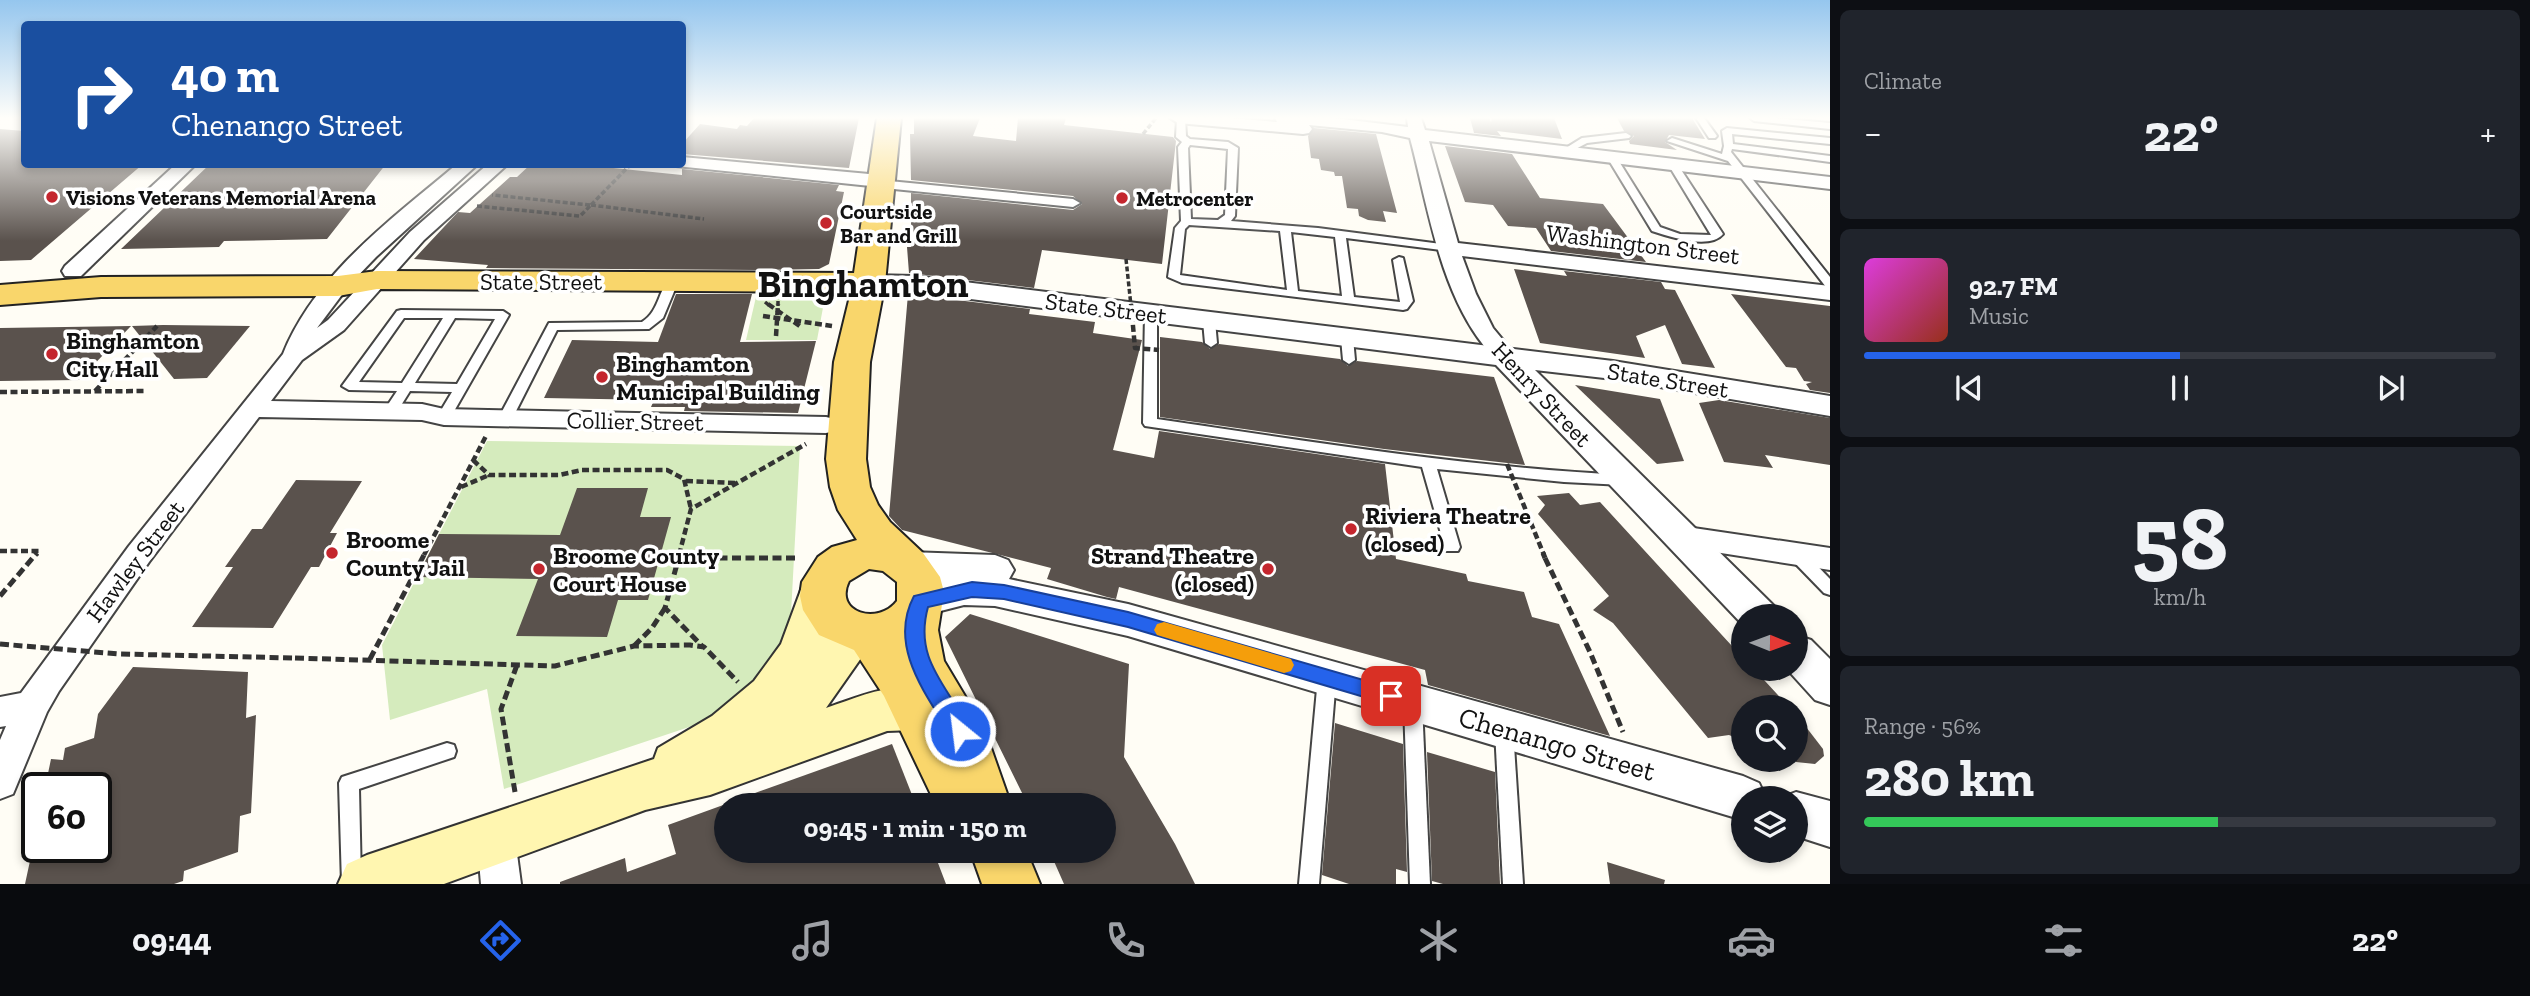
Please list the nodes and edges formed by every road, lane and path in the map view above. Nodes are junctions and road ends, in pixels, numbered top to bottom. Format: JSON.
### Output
{"nodes":[{"id":1,"x":883,"y":159,"type":"edge"},
{"id":2,"x":1183,"y":159,"type":"edge"},
{"id":3,"x":1233,"y":159,"type":"edge"},
{"id":4,"x":1424,"y":159,"type":"edge"},
{"id":5,"x":1613,"y":159,"type":"edge"},
{"id":6,"x":1632,"y":159,"type":"edge"},
{"id":7,"x":1720,"y":159,"type":"edge"},
{"id":8,"x":1731,"y":159,"type":"edge"},
{"id":9,"x":686,"y":162,"type":"edge"},
{"id":10,"x":1673,"y":164,"type":"junction"},
{"id":11,"x":1735,"y":165,"type":"junction"},
{"id":12,"x":183,"y":168,"type":"edge"},
{"id":13,"x":464,"y":168,"type":"edge"},
{"id":14,"x":494,"y":168,"type":"edge"},
{"id":15,"x":627,"y":168,"type":"edge"},
{"id":16,"x":880,"y":182,"type":"junction"},
{"id":17,"x":1830,"y":183,"type":"edge"},
{"id":18,"x":460,"y":197,"type":"junction"},
{"id":19,"x":1073,"y":203,"type":"dead end"},
{"id":20,"x":591,"y":205,"type":"junction"},
{"id":21,"x":704,"y":219,"type":"dead end"},
{"id":22,"x":1186,"y":222,"type":"junction"},
{"id":23,"x":1222,"y":222,"type":"junction"},
{"id":24,"x":1285,"y":229,"type":"junction"},
{"id":25,"x":1340,"y":235,"type":"junction"},
{"id":26,"x":1449,"y":248,"type":"junction"},
{"id":27,"x":1126,"y":259,"type":"dead end"},
{"id":28,"x":1399,"y":260,"type":"dead end"},
{"id":29,"x":73,"y":271,"type":"junction"},
{"id":30,"x":0,"y":278,"type":"edge"},
{"id":31,"x":356,"y":278,"type":"junction"},
{"id":32,"x":672,"y":282,"type":"junction"},
{"id":33,"x":869,"y":283,"type":"junction"},
{"id":34,"x":1830,"y":285,"type":"edge"},
{"id":35,"x":1830,"y":293,"type":"edge"},
{"id":36,"x":1293,"y":294,"type":"junction"},
{"id":37,"x":0,"y":295,"type":"edge"},
{"id":38,"x":774,"y":298,"type":"junction"},
{"id":39,"x":1349,"y":301,"type":"junction"},
{"id":40,"x":1151,"y":313,"type":"junction"},
{"id":41,"x":452,"y":314,"type":"junction"},
{"id":42,"x":763,"y":316,"type":"dead end"},
{"id":43,"x":777,"y":318,"type":"junction"},
{"id":44,"x":790,"y":320,"type":"junction"},
{"id":45,"x":157,"y":326,"type":"dead end"},
{"id":46,"x":801,"y":327,"type":"dead end"},
{"id":47,"x":775,"y":336,"type":"dead end"},
{"id":48,"x":856,"y":346,"type":"junction"},
{"id":49,"x":1155,"y":349,"type":"junction"},
{"id":50,"x":294,"y":355,"type":"junction"},
{"id":51,"x":1506,"y":358,"type":"junction"},
{"id":52,"x":406,"y":387,"type":"junction"},
{"id":53,"x":461,"y":388,"type":"junction"},
{"id":54,"x":95,"y":391,"type":"junction"},
{"id":55,"x":146,"y":391,"type":"dead end"},
{"id":56,"x":0,"y":392,"type":"edge"},
{"id":57,"x":1830,"y":406,"type":"edge"},
{"id":58,"x":390,"y":412,"type":"junction"},
{"id":59,"x":245,"y":416,"type":"junction"},
{"id":60,"x":444,"y":417,"type":"junction"},
{"id":61,"x":500,"y":419,"type":"junction"},
{"id":62,"x":816,"y":435,"type":"junction"},
{"id":63,"x":473,"y":460,"type":"junction"},
{"id":64,"x":1428,"y":462,"type":"junction"},
{"id":65,"x":1507,"y":464,"type":"dead end"},
{"id":66,"x":489,"y":475,"type":"junction"},
{"id":67,"x":1625,"y":480,"type":"junction"},
{"id":68,"x":686,"y":481,"type":"junction"},
{"id":69,"x":737,"y":483,"type":"junction"},
{"id":70,"x":459,"y":488,"type":"junction"},
{"id":71,"x":691,"y":509,"type":"junction"},
{"id":72,"x":1680,"y":537,"type":"junction"},
{"id":73,"x":1452,"y":547,"type":"dead end"},
{"id":74,"x":0,"y":551,"type":"edge"},
{"id":75,"x":1796,"y":554,"type":"junction"},
{"id":76,"x":678,"y":558,"type":"junction"},
{"id":77,"x":1830,"y":559,"type":"edge"},
{"id":78,"x":816,"y":574,"type":"junction"},
{"id":79,"x":912,"y":584,"type":"junction"},
{"id":80,"x":1830,"y":589,"type":"edge"},
{"id":81,"x":0,"y":596,"type":"edge"},
{"id":82,"x":1747,"y":604,"type":"edge"},
{"id":83,"x":665,"y":608,"type":"junction"},
{"id":84,"x":863,"y":632,"type":"junction"},
{"id":85,"x":0,"y":645,"type":"edge"},
{"id":86,"x":634,"y":646,"type":"junction"},
{"id":87,"x":704,"y":647,"type":"junction"},
{"id":88,"x":370,"y":659,"type":"junction"},
{"id":89,"x":1808,"y":664,"type":"edge"},
{"id":90,"x":517,"y":665,"type":"junction"},
{"id":91,"x":1327,"y":678,"type":"junction"},
{"id":92,"x":742,"y":685,"type":"dead end"},
{"id":93,"x":1830,"y":687,"type":"edge"},
{"id":94,"x":1413,"y":702,"type":"junction"},
{"id":95,"x":915,"y":708,"type":"junction"},
{"id":96,"x":16,"y":709,"type":"edge"},
{"id":97,"x":1504,"y":729,"type":"junction"},
{"id":98,"x":447,"y":751,"type":"dead end"},
{"id":99,"x":724,"y":766,"type":"junction"},
{"id":100,"x":1639,"y":768,"type":"junction"},
{"id":101,"x":0,"y":782,"type":"edge"},
{"id":102,"x":645,"y":785,"type":"junction"},
{"id":103,"x":958,"y":793,"type":"edge"},
{"id":104,"x":980,"y":793,"type":"edge"},
{"id":105,"x":1731,"y":795,"type":"edge"},
{"id":106,"x":1808,"y":818,"type":"edge"},
{"id":107,"x":1830,"y":824,"type":"edge"},
{"id":108,"x":504,"y":838,"type":"edge"},
{"id":109,"x":351,"y":884,"type":"edge"},
{"id":110,"x":367,"y":884,"type":"edge"},
{"id":111,"x":1309,"y":884,"type":"edge"},
{"id":112,"x":1420,"y":884,"type":"edge"},
{"id":113,"x":1513,"y":884,"type":"edge"}],
"edges":[{"from":1,"to":16,"type":"main road"},
{"from":2,"to":22,"type":"lane"},
{"from":3,"to":23,"type":"lane"},
{"from":4,"to":26,"type":"street","name":"Henry Street"},
{"from":5,"to":10,"type":"lane"},
{"from":6,"to":10,"type":"street"},
{"from":7,"to":11,"type":"lane"},
{"from":8,"to":11,"type":"lane"},
{"from":9,"to":16,"type":"street"},
{"from":10,"to":11,"type":"street"},
{"from":11,"to":17,"type":"street"},
{"from":11,"to":34,"type":"lane"},
{"from":12,"to":29,"type":"street"},
{"from":13,"to":31,"type":"street","name":"Hawley Street"},
{"from":14,"to":18,"type":"street","name":"Hawley Street"},
{"from":15,"to":20,"type":"path"},
{"from":16,"to":19,"type":"street"},
{"from":16,"to":33,"type":"main road"},
{"from":18,"to":20,"type":"path"},
{"from":18,"to":20,"type":"path"},
{"from":18,"to":31,"type":"street","name":"Hawley Street"},
{"from":20,"to":21,"type":"path"},
{"from":22,"to":23,"type":"lane"},
{"from":22,"to":36,"type":"lane"},
{"from":23,"to":24,"type":"lane"},
{"from":24,"to":25,"type":"lane"},
{"from":24,"to":36,"type":"lane"},
{"from":25,"to":26,"type":"lane"},
{"from":25,"to":39,"type":"lane"},
{"from":26,"to":35,"type":"street","name":"Washington Street"},
{"from":26,"to":51,"type":"street","name":"Henry Street"},
{"from":27,"to":49,"type":"path","bridge":true},
{"from":28,"to":39,"type":"lane"},
{"from":29,"to":30,"type":"main road","name":"State Street"},
{"from":29,"to":31,"type":"main road","name":"State Street"},
{"from":31,"to":32,"type":"main road","name":"State Street"},
{"from":31,"to":37,"type":"main road","name":"State Street"},
{"from":31,"to":50,"type":"street","name":"Hawley Street"},
{"from":31,"to":50,"type":"street","name":"Hawley Street"},
{"from":32,"to":38,"type":"main road","name":"State Street"},
{"from":32,"to":61,"type":"lane"},
{"from":33,"to":38,"type":"main road","name":"State Street"},
{"from":33,"to":40,"type":"street","name":"State Street"},
{"from":33,"to":48,"type":"main road"},
{"from":36,"to":39,"type":"lane"},
{"from":38,"to":43,"type":"path"},
{"from":38,"to":44,"type":"path"},
{"from":40,"to":49,"type":"lane"},
{"from":40,"to":51,"type":"street","name":"State Street"},
{"from":41,"to":52,"type":"lane"},
{"from":41,"to":52,"type":"lane"},
{"from":41,"to":53,"type":"lane"},
{"from":42,"to":43,"type":"path"},
{"from":43,"to":44,"type":"path"},
{"from":43,"to":47,"type":"path"},
{"from":44,"to":46,"type":"path"},
{"from":44,"to":48,"type":"path"},
{"from":45,"to":54,"type":"path"},
{"from":48,"to":62,"type":"main road"},
{"from":48,"to":79,"type":"main road"},
{"from":49,"to":64,"type":"lane"},
{"from":50,"to":59,"type":"street","name":"Hawley Street"},
{"from":51,"to":57,"type":"street","name":"State Street"},
{"from":51,"to":67,"type":"street","name":"Henry Street"},
{"from":52,"to":53,"type":"lane"},
{"from":52,"to":58,"type":"lane"},
{"from":53,"to":60,"type":"lane"},
{"from":54,"to":55,"type":"path"},
{"from":54,"to":56,"type":"path"},
{"from":58,"to":59,"type":"street","name":"Collier Street"},
{"from":58,"to":60,"type":"street","name":"Collier Street"},
{"from":59,"to":60,"type":"street","name":"Collier Street"},
{"from":59,"to":96,"type":"street","name":"Hawley Street"},
{"from":60,"to":61,"type":"street","name":"Collier Street"},
{"from":61,"to":62,"type":"street","name":"Collier Street"},
{"from":61,"to":63,"type":"path"},
{"from":62,"to":69,"type":"path"},
{"from":62,"to":78,"type":"main road"},
{"from":63,"to":66,"type":"path"},
{"from":63,"to":70,"type":"path"},
{"from":64,"to":67,"type":"lane"},
{"from":64,"to":73,"type":"lane"},
{"from":65,"to":100,"type":"path","bridge":true},
{"from":66,"to":68,"type":"path"},
{"from":66,"to":70,"type":"path"},
{"from":67,"to":72,"type":"street","name":"Henry Street"},
{"from":68,"to":69,"type":"path"},
{"from":68,"to":71,"type":"path"},
{"from":69,"to":71,"type":"path"},
{"from":70,"to":88,"type":"path"},
{"from":71,"to":76,"type":"path"},
{"from":72,"to":75,"type":"street"},
{"from":72,"to":82,"type":"street","name":"Henry Street"},
{"from":74,"to":81,"type":"path"},
{"from":75,"to":77,"type":"street"},
{"from":75,"to":80,"type":"lane"},
{"from":76,"to":78,"type":"path"},
{"from":76,"to":83,"type":"path"},
{"from":78,"to":79,"type":"main road"},
{"from":78,"to":84,"type":"main road"},
{"from":78,"to":102,"type":"main road"},
{"from":79,"to":84,"type":"main road"},
{"from":79,"to":91,"type":"street","name":"Chenango Street"},
{"from":79,"to":104,"type":"main road"},
{"from":83,"to":86,"type":"path"},
{"from":83,"to":87,"type":"path"},
{"from":84,"to":95,"type":"main road"},
{"from":84,"to":99,"type":"main road"},
{"from":85,"to":88,"type":"path","bridge":true},
{"from":86,"to":87,"type":"path"},
{"from":86,"to":90,"type":"path"},
{"from":87,"to":92,"type":"path"},
{"from":88,"to":90,"type":"path"},
{"from":89,"to":93,"type":"street"},
{"from":90,"to":108,"type":"path"},
{"from":91,"to":94,"type":"street","name":"Chenango Street"},
{"from":91,"to":111,"type":"lane"},
{"from":94,"to":97,"type":"street","name":"Chenango Street"},
{"from":94,"to":112,"type":"lane"},
{"from":95,"to":99,"type":"main road"},
{"from":95,"to":103,"type":"main road"},
{"from":96,"to":101,"type":"street","name":"Hawley Street"},
{"from":97,"to":100,"type":"street","name":"Chenango Street"},
{"from":97,"to":113,"type":"lane"},
{"from":98,"to":109,"type":"lane"},
{"from":99,"to":102,"type":"main road"},
{"from":100,"to":105,"type":"street","name":"Chenango Street"},
{"from":102,"to":108,"type":"main road"},
{"from":106,"to":107,"type":"street"},
{"from":108,"to":110,"type":"main road"}]}
